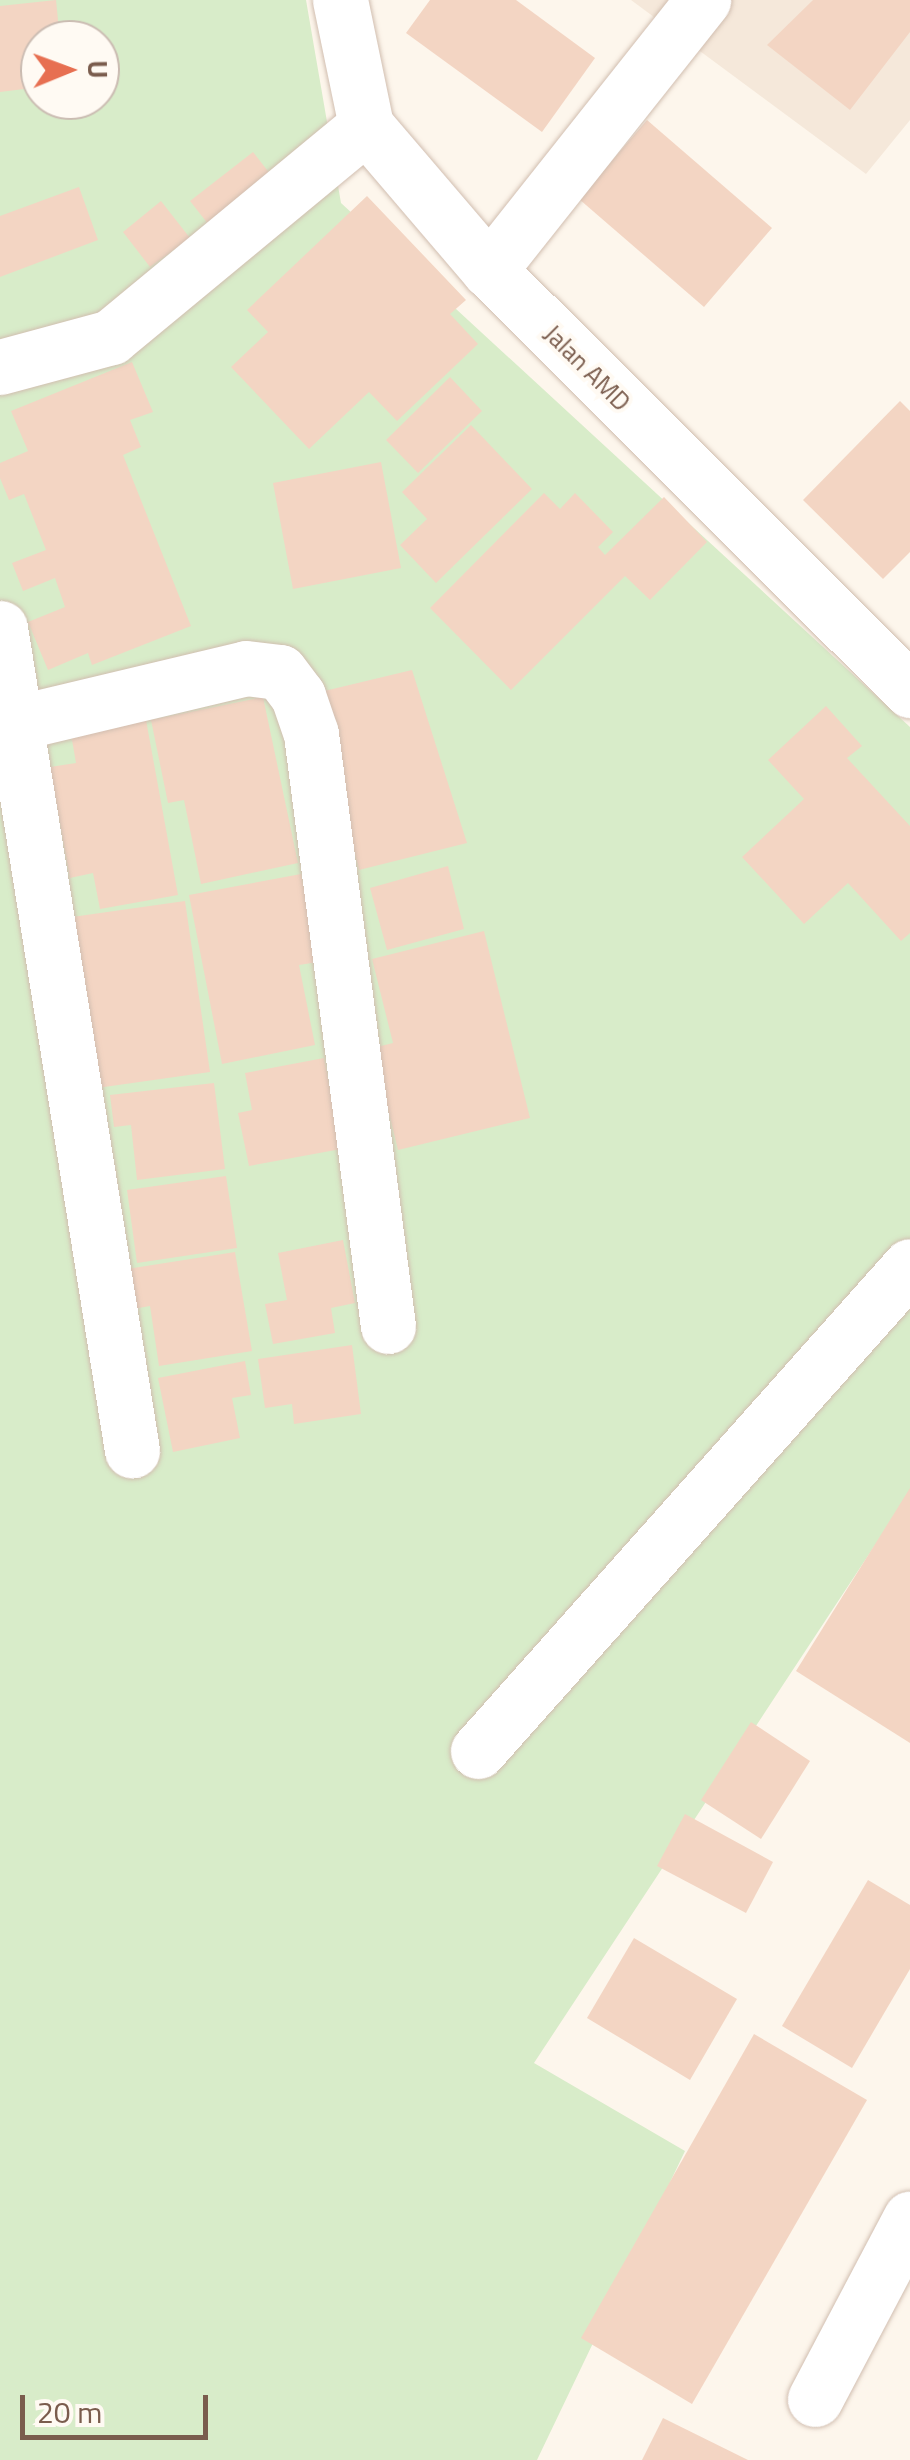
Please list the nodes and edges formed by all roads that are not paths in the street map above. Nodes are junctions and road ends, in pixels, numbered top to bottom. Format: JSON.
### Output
{"nodes":[{"id":1,"x":340,"y":0,"type":"edge"},
{"id":2,"x":703,"y":0,"type":"edge"},
{"id":3,"x":366,"y":126,"type":"junction"},
{"id":4,"x":489,"y":270,"type":"junction"},
{"id":5,"x":0,"y":367,"type":"edge"},
{"id":6,"x":0,"y":628,"type":"edge"},
{"id":7,"x":910,"y":690,"type":"edge"},
{"id":8,"x":16,"y":723,"type":"junction"},
{"id":9,"x":910,"y":1266,"type":"edge"},
{"id":10,"x":388,"y":1326,"type":"dead end"},
{"id":11,"x":132,"y":1450,"type":"dead end"},
{"id":12,"x":478,"y":1750,"type":"dead end"},
{"id":13,"x":910,"y":2219,"type":"edge"},
{"id":14,"x":815,"y":2400,"type":"dead end"}],
"edges":[{"from":1,"to":3,"type":"street","name":"Jalan AMD"},
{"from":2,"to":4,"type":"street"},
{"from":3,"to":4,"type":"street","name":"Jalan AMD"},
{"from":3,"to":5,"type":"street"},
{"from":4,"to":7,"type":"street","name":"Jalan AMD"},
{"from":6,"to":8,"type":"street"},
{"from":8,"to":10,"type":"street"},
{"from":8,"to":11,"type":"street"},
{"from":9,"to":12,"type":"street"},
{"from":13,"to":14,"type":"street"}]}
